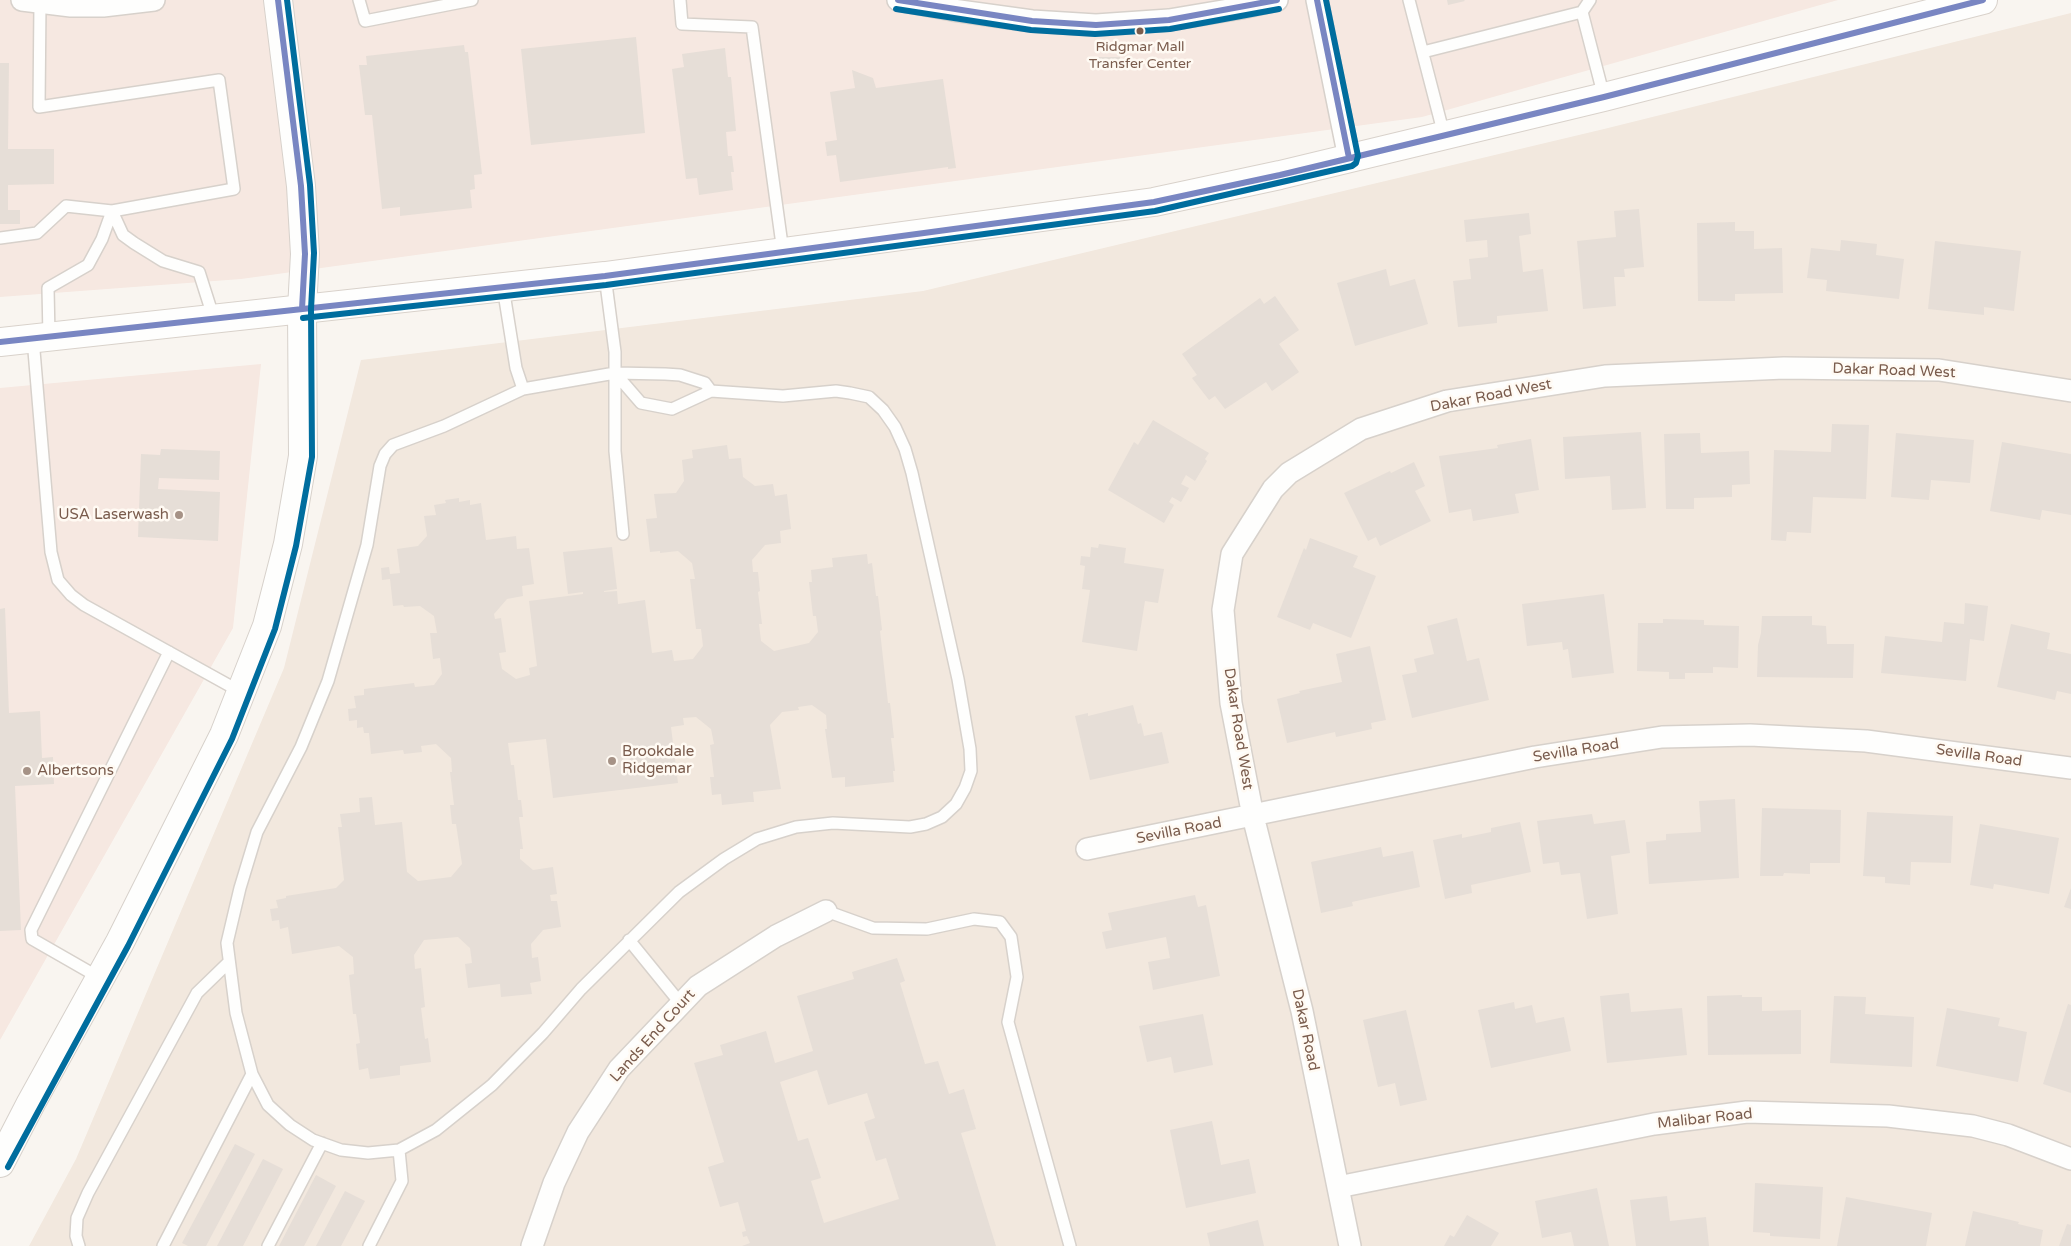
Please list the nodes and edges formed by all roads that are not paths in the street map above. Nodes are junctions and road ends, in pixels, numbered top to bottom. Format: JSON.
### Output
{"nodes":[{"id":1,"x":154,"y":0,"type":"edge"},
{"id":2,"x":278,"y":0,"type":"edge"},
{"id":3,"x":359,"y":0,"type":"edge"},
{"id":4,"x":472,"y":0,"type":"edge"},
{"id":5,"x":680,"y":0,"type":"edge"},
{"id":6,"x":898,"y":0,"type":"edge"},
{"id":7,"x":1277,"y":0,"type":"edge"},
{"id":8,"x":1317,"y":0,"type":"edge"},
{"id":9,"x":1410,"y":0,"type":"edge"},
{"id":10,"x":1590,"y":0,"type":"edge"},
{"id":11,"x":1983,"y":0,"type":"edge"},
{"id":12,"x":31,"y":2,"type":"edge"},
{"id":13,"x":1582,"y":12,"type":"junction"},
{"id":14,"x":1423,"y":52,"type":"junction"},
{"id":15,"x":1604,"y":97,"type":"junction"},
{"id":16,"x":1444,"y":135,"type":"junction"},
{"id":17,"x":1349,"y":158,"type":"junction"},
{"id":18,"x":112,"y":211,"type":"junction"},
{"id":19,"x":0,"y":238,"type":"edge"},
{"id":20,"x":783,"y":252,"type":"junction"},
{"id":21,"x":605,"y":276,"type":"junction"},
{"id":22,"x":503,"y":287,"type":"junction"},
{"id":23,"x":302,"y":309,"type":"junction"},
{"id":24,"x":214,"y":319,"type":"junction"},
{"id":25,"x":41,"y":338,"type":"junction"},
{"id":26,"x":0,"y":342,"type":"edge"},
{"id":27,"x":615,"y":374,"type":"junction"},
{"id":28,"x":523,"y":389,"type":"junction"},
{"id":29,"x":711,"y":390,"type":"junction"},
{"id":30,"x":2071,"y":391,"type":"edge"},
{"id":31,"x":623,"y":534,"type":"dead end"},
{"id":32,"x":169,"y":652,"type":"junction"},
{"id":33,"x":241,"y":692,"type":"junction"},
{"id":34,"x":2071,"y":768,"type":"edge"},
{"id":35,"x":1253,"y":816,"type":"junction"},
{"id":36,"x":1087,"y":849,"type":"dead end"},
{"id":37,"x":826,"y":911,"type":"joint"},
{"id":38,"x":629,"y":940,"type":"junction"},
{"id":39,"x":229,"y":962,"type":"junction"},
{"id":40,"x":100,"y":978,"type":"junction"},
{"id":41,"x":681,"y":1004,"type":"junction"},
{"id":42,"x":252,"y":1074,"type":"junction"},
{"id":43,"x":322,"y":1143,"type":"junction"},
{"id":44,"x":399,"y":1150,"type":"junction"},
{"id":45,"x":2071,"y":1159,"type":"edge"},
{"id":46,"x":0,"y":1163,"type":"edge"},
{"id":47,"x":1338,"y":1187,"type":"junction"},
{"id":48,"x":79,"y":1246,"type":"edge"},
{"id":49,"x":163,"y":1246,"type":"edge"},
{"id":50,"x":268,"y":1246,"type":"edge"},
{"id":51,"x":369,"y":1246,"type":"edge"},
{"id":52,"x":532,"y":1246,"type":"edge"},
{"id":53,"x":1070,"y":1246,"type":"edge"},
{"id":54,"x":1350,"y":1246,"type":"edge"}],
"edges":[{"from":1,"to":12,"type":"street"},
{"from":2,"to":23,"type":"main road"},
{"from":3,"to":4,"type":"lane"},
{"from":5,"to":20,"type":"lane"},
{"from":6,"to":7,"type":"street"},
{"from":8,"to":17,"type":"street"},
{"from":9,"to":14,"type":"lane"},
{"from":10,"to":13,"type":"lane"},
{"from":11,"to":15,"type":"main road"},
{"from":12,"to":18,"type":"lane"},
{"from":13,"to":14,"type":"lane"},
{"from":13,"to":15,"type":"lane"},
{"from":14,"to":16,"type":"lane"},
{"from":15,"to":16,"type":"main road"},
{"from":16,"to":17,"type":"main road"},
{"from":17,"to":20,"type":"main road"},
{"from":18,"to":19,"type":"lane"},
{"from":18,"to":24,"type":"lane"},
{"from":18,"to":25,"type":"lane"},
{"from":20,"to":21,"type":"main road"},
{"from":21,"to":22,"type":"main road"},
{"from":21,"to":27,"type":"lane"},
{"from":22,"to":23,"type":"main road"},
{"from":22,"to":28,"type":"lane"},
{"from":23,"to":24,"type":"main road"},
{"from":23,"to":33,"type":"main road"},
{"from":24,"to":25,"type":"main road"},
{"from":25,"to":26,"type":"main road"},
{"from":25,"to":32,"type":"lane"},
{"from":27,"to":28,"type":"lane"},
{"from":27,"to":29,"type":"lane"},
{"from":27,"to":29,"type":"lane"},
{"from":27,"to":31,"type":"lane"},
{"from":28,"to":39,"type":"lane"},
{"from":29,"to":38,"type":"lane"},
{"from":30,"to":35,"type":"street","name":"Dakar Road West"},
{"from":32,"to":33,"type":"lane"},
{"from":32,"to":40,"type":"lane"},
{"from":33,"to":40,"type":"main road"},
{"from":34,"to":35,"type":"street","name":"Sevilla Road"},
{"from":35,"to":36,"type":"street","name":"Sevilla Road"},
{"from":35,"to":47,"type":"street","name":"Dakar Road"},
{"from":37,"to":41,"type":"street","name":"Lands End Court"},
{"from":37,"to":53,"type":"lane"},
{"from":38,"to":41,"type":"lane"},
{"from":38,"to":44,"type":"lane"},
{"from":39,"to":42,"type":"lane"},
{"from":39,"to":48,"type":"lane"},
{"from":40,"to":46,"type":"main road"},
{"from":41,"to":52,"type":"street","name":"Lands End Court"},
{"from":42,"to":43,"type":"lane"},
{"from":42,"to":49,"type":"lane"},
{"from":43,"to":44,"type":"lane"},
{"from":43,"to":50,"type":"lane"},
{"from":44,"to":51,"type":"lane"},
{"from":45,"to":47,"type":"street","name":"Malibar Road"},
{"from":47,"to":54,"type":"street","name":"Dakar Road"}]}
